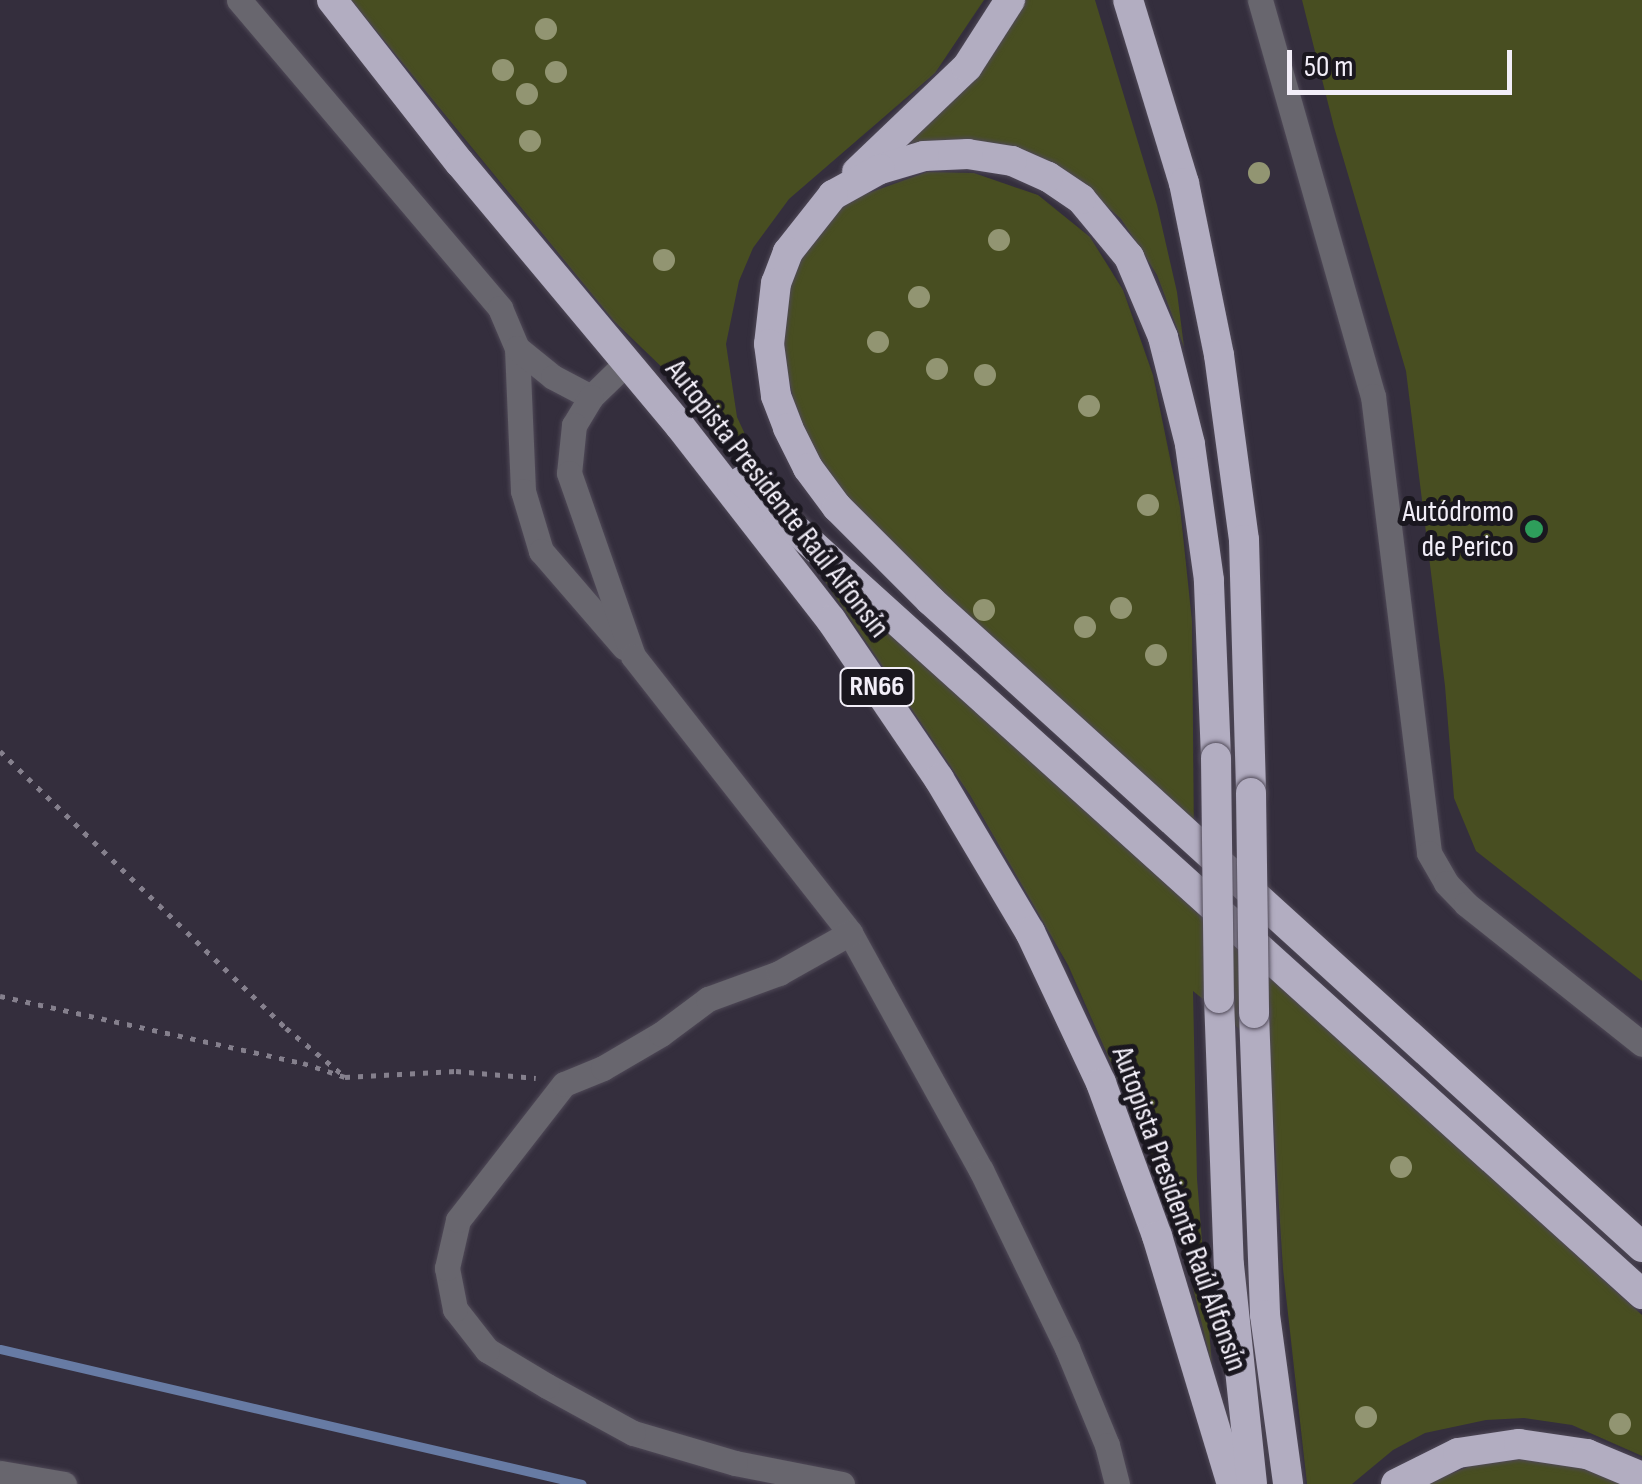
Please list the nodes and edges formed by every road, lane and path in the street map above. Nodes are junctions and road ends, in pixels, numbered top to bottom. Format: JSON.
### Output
{"nodes":[{"id":1,"x":238,"y":0,"type":"edge"},
{"id":2,"x":332,"y":0,"type":"edge"},
{"id":3,"x":1010,"y":0,"type":"edge"},
{"id":4,"x":1128,"y":0,"type":"edge"},
{"id":5,"x":1260,"y":0,"type":"edge"},
{"id":6,"x":833,"y":195,"type":"junction"},
{"id":7,"x":517,"y":348,"type":"junction"},
{"id":8,"x":626,"y":363,"type":"junction"},
{"id":9,"x":592,"y":397,"type":"junction"},
{"id":10,"x":680,"y":426,"type":"junction"},
{"id":11,"x":633,"y":656,"type":"junction"},
{"id":12,"x":0,"y":751,"type":"edge"},
{"id":13,"x":850,"y":933,"type":"junction"},
{"id":14,"x":0,"y":996,"type":"edge"},
{"id":15,"x":1642,"y":1044,"type":"edge"},
{"id":16,"x":345,"y":1077,"type":"junction"},
{"id":17,"x":564,"y":1084,"type":"junction"},
{"id":18,"x":1642,"y":1248,"type":"edge"},
{"id":19,"x":1642,"y":1294,"type":"edge"},
{"id":20,"x":0,"y":1472,"type":"edge"},
{"id":21,"x":1642,"y":1477,"type":"edge"},
{"id":22,"x":64,"y":1484,"type":"edge"},
{"id":23,"x":842,"y":1484,"type":"edge"},
{"id":24,"x":1116,"y":1484,"type":"edge"},
{"id":25,"x":1232,"y":1484,"type":"edge"},
{"id":26,"x":1252,"y":1484,"type":"edge"},
{"id":27,"x":1288,"y":1484,"type":"edge"},
{"id":28,"x":1396,"y":1484,"type":"edge"}],
"edges":[{"from":1,"to":7,"type":"street"},
{"from":2,"to":8,"type":"highway","name":"Autopista Presidente Raúl Alfonsín","number":"RN66"},
{"from":3,"to":6,"type":"highway"},
{"from":4,"to":27,"type":"highway","name":"Autopista Presidente Raúl Alfonsín","bridge":true},
{"from":5,"to":15,"type":"street"},
{"from":6,"to":18,"type":"highway"},
{"from":6,"to":26,"type":"highway","bridge":true},
{"from":7,"to":9,"type":"street"},
{"from":7,"to":11,"type":"street"},
{"from":8,"to":9,"type":"street"},
{"from":8,"to":10,"type":"highway","name":"Autopista Presidente Raúl Alfonsín","number":"RN66"},
{"from":9,"to":11,"type":"street"},
{"from":10,"to":19,"type":"highway"},
{"from":10,"to":25,"type":"highway","name":"Autopista Presidente Raúl Alfonsín","number":"RN66"},
{"from":11,"to":13,"type":"street"},
{"from":12,"to":16,"type":"path"},
{"from":13,"to":17,"type":"street"},
{"from":13,"to":24,"type":"street"},
{"from":14,"to":16,"type":"path"},
{"from":16,"to":17,"type":"path"},
{"from":17,"to":23,"type":"street"},
{"from":20,"to":22,"type":"street"},
{"from":21,"to":28,"type":"highway"}]}
